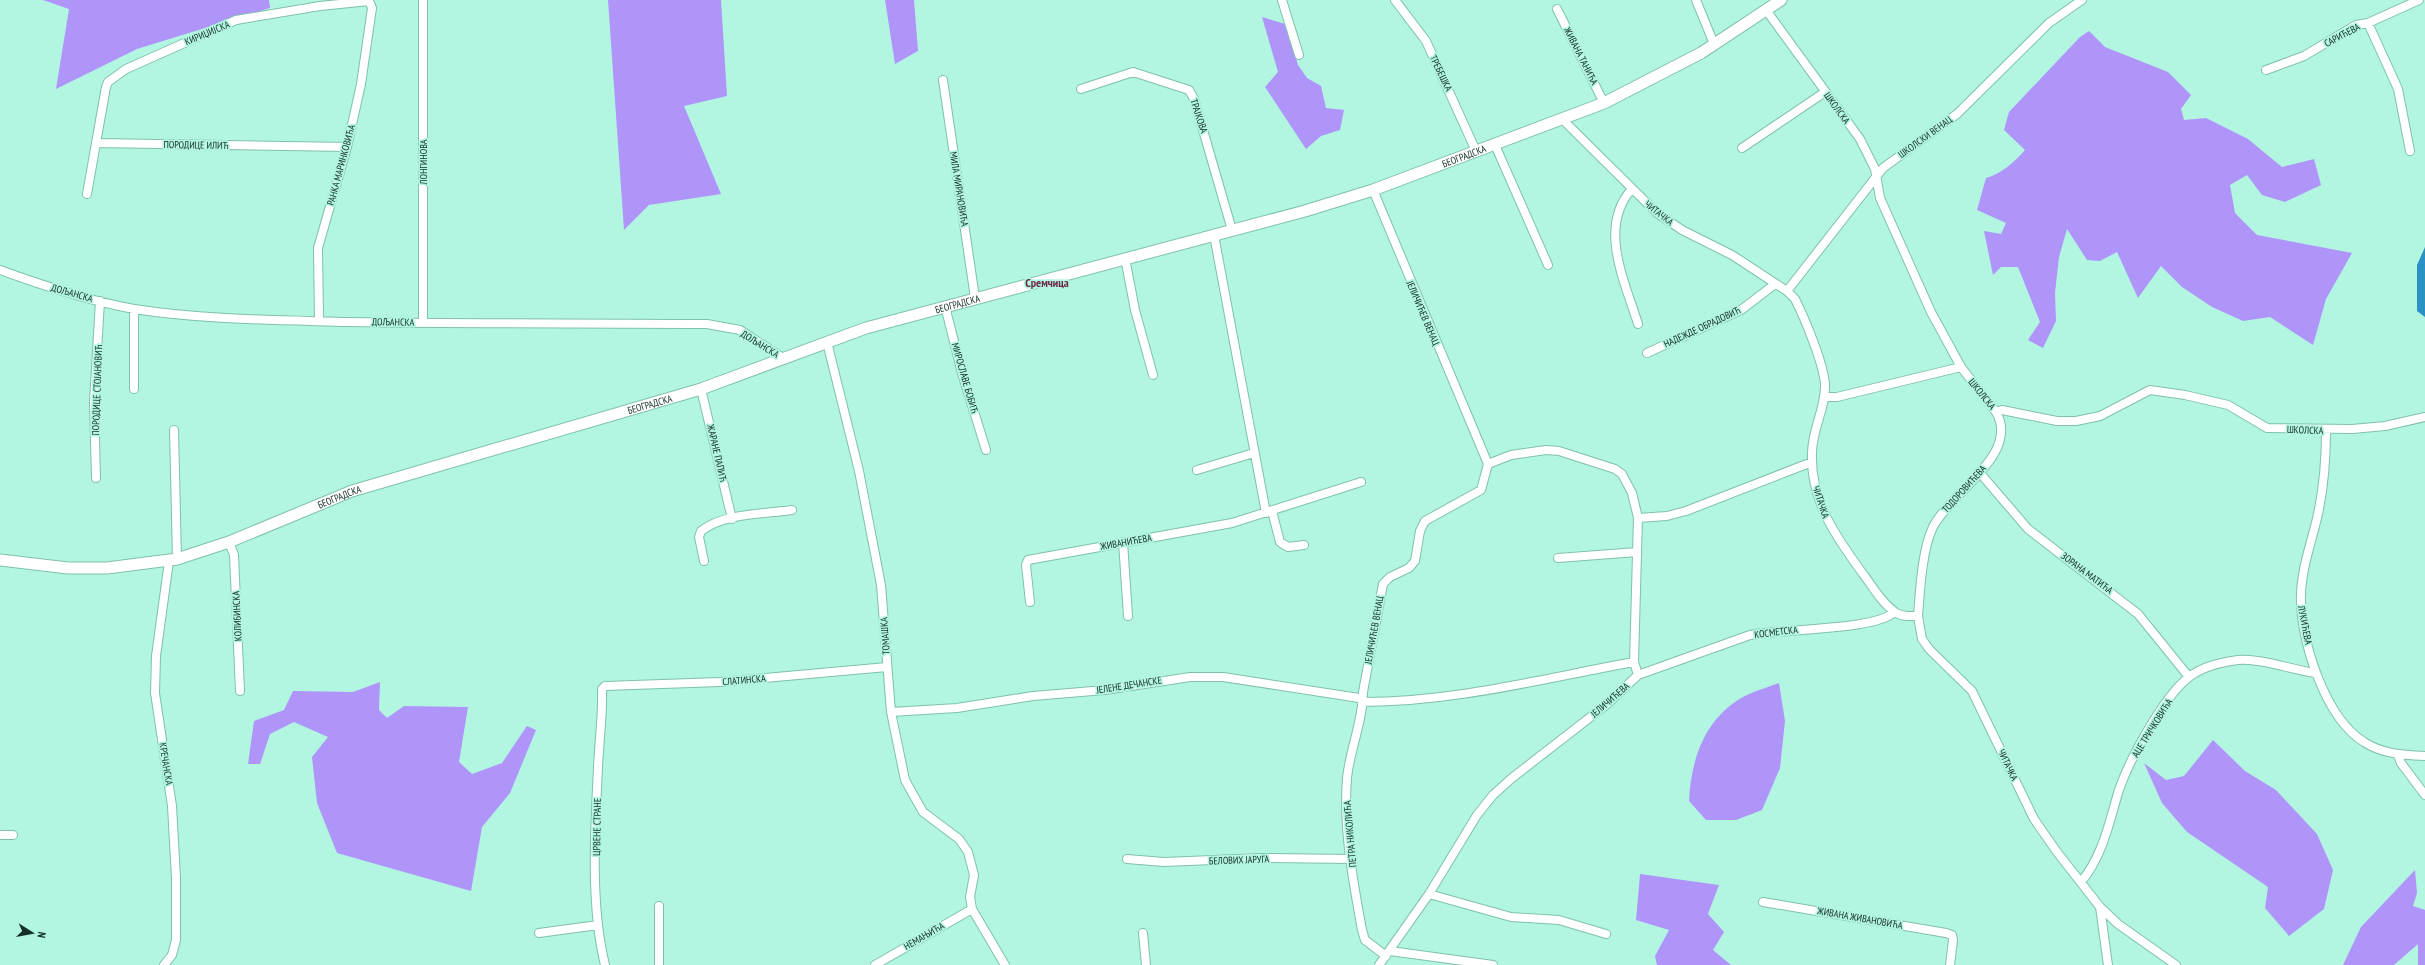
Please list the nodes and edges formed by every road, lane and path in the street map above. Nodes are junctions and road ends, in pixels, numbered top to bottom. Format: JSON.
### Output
{"nodes":[{"id":1,"x":423,"y":0,"type":"edge"},
{"id":2,"x":1282,"y":0,"type":"edge"},
{"id":3,"x":1395,"y":0,"type":"edge"},
{"id":4,"x":1696,"y":0,"type":"edge"},
{"id":5,"x":1781,"y":0,"type":"edge"},
{"id":6,"x":2082,"y":0,"type":"edge"},
{"id":7,"x":2419,"y":0,"type":"edge"},
{"id":8,"x":372,"y":8,"type":"joint"},
{"id":9,"x":1557,"y":9,"type":"dead end"},
{"id":10,"x":1766,"y":10,"type":"junction"},
{"id":11,"x":2368,"y":23,"type":"junction"},
{"id":12,"x":1714,"y":44,"type":"junction"},
{"id":13,"x":1299,"y":55,"type":"dead end"},
{"id":14,"x":2266,"y":70,"type":"dead end"},
{"id":15,"x":943,"y":80,"type":"dead end"},
{"id":16,"x":1081,"y":89,"type":"dead end"},
{"id":17,"x":1825,"y":92,"type":"junction"},
{"id":18,"x":1604,"y":103,"type":"junction"},
{"id":19,"x":1563,"y":120,"type":"junction"},
{"id":20,"x":96,"y":143,"type":"junction"},
{"id":21,"x":1496,"y":145,"type":"junction"},
{"id":22,"x":347,"y":147,"type":"junction"},
{"id":23,"x":1742,"y":148,"type":"dead end"},
{"id":24,"x":1476,"y":151,"type":"junction"},
{"id":25,"x":2410,"y":151,"type":"dead end"},
{"id":26,"x":1876,"y":176,"type":"junction"},
{"id":27,"x":1372,"y":190,"type":"junction"},
{"id":28,"x":1632,"y":190,"type":"junction"},
{"id":29,"x":87,"y":194,"type":"dead end"},
{"id":30,"x":1232,"y":230,"type":"junction"},
{"id":31,"x":1214,"y":235,"type":"junction"},
{"id":32,"x":1125,"y":258,"type":"junction"},
{"id":33,"x":1548,"y":265,"type":"dead end"},
{"id":34,"x":0,"y":270,"type":"edge"},
{"id":35,"x":1775,"y":284,"type":"junction"},
{"id":36,"x":1787,"y":291,"type":"junction"},
{"id":37,"x":975,"y":298,"type":"junction"},
{"id":38,"x":100,"y":301,"type":"junction"},
{"id":39,"x":945,"y":306,"type":"junction"},
{"id":40,"x":134,"y":309,"type":"junction"},
{"id":41,"x":319,"y":321,"type":"junction"},
{"id":42,"x":423,"y":323,"type":"junction"},
{"id":43,"x":1638,"y":324,"type":"dead end"},
{"id":44,"x":827,"y":342,"type":"junction"},
{"id":45,"x":1647,"y":353,"type":"dead end"},
{"id":46,"x":783,"y":358,"type":"junction"},
{"id":47,"x":1961,"y":367,"type":"junction"},
{"id":48,"x":1153,"y":375,"type":"dead end"},
{"id":49,"x":134,"y":389,"type":"dead end"},
{"id":50,"x":701,"y":389,"type":"junction"},
{"id":51,"x":1825,"y":397,"type":"junction"},
{"id":52,"x":1996,"y":412,"type":"junction"},
{"id":53,"x":2425,"y":417,"type":"edge"},
{"id":54,"x":174,"y":430,"type":"dead end"},
{"id":55,"x":2326,"y":430,"type":"junction"},
{"id":56,"x":986,"y":450,"type":"dead end"},
{"id":57,"x":1254,"y":452,"type":"junction"},
{"id":58,"x":1812,"y":462,"type":"junction"},
{"id":59,"x":1488,"y":464,"type":"junction"},
{"id":60,"x":1197,"y":470,"type":"dead end"},
{"id":61,"x":1980,"y":473,"type":"junction"},
{"id":62,"x":96,"y":478,"type":"dead end"},
{"id":63,"x":1361,"y":482,"type":"dead end"},
{"id":64,"x":792,"y":510,"type":"dead end"},
{"id":65,"x":1269,"y":512,"type":"junction"},
{"id":66,"x":1638,"y":518,"type":"junction"},
{"id":67,"x":732,"y":519,"type":"junction"},
{"id":68,"x":229,"y":542,"type":"junction"},
{"id":69,"x":1124,"y":542,"type":"junction"},
{"id":70,"x":1304,"y":545,"type":"dead end"},
{"id":71,"x":1637,"y":552,"type":"junction"},
{"id":72,"x":1558,"y":558,"type":"dead end"},
{"id":73,"x":0,"y":560,"type":"edge"},
{"id":74,"x":173,"y":560,"type":"junction"},
{"id":75,"x":704,"y":561,"type":"dead end"},
{"id":76,"x":1030,"y":602,"type":"dead end"},
{"id":77,"x":1894,"y":612,"type":"junction"},
{"id":78,"x":1128,"y":616,"type":"dead end"},
{"id":79,"x":1918,"y":616,"type":"junction"},
{"id":80,"x":1634,"y":662,"type":"junction"},
{"id":81,"x":888,"y":667,"type":"junction"},
{"id":82,"x":2316,"y":674,"type":"junction"},
{"id":83,"x":1638,"y":675,"type":"junction"},
{"id":84,"x":2189,"y":677,"type":"junction"},
{"id":85,"x":602,"y":689,"type":"joint"},
{"id":86,"x":240,"y":691,"type":"dead end"},
{"id":87,"x":1363,"y":702,"type":"junction"},
{"id":88,"x":891,"y":712,"type":"junction"},
{"id":89,"x":2398,"y":755,"type":"junction"},
{"id":90,"x":2425,"y":756,"type":"edge"},
{"id":91,"x":2425,"y":795,"type":"edge"},
{"id":92,"x":13,"y":835,"type":"dead end"},
{"id":93,"x":0,"y":836,"type":"edge"},
{"id":94,"x":1127,"y":859,"type":"dead end"},
{"id":95,"x":1351,"y":859,"type":"junction"},
{"id":96,"x":2081,"y":882,"type":"junction"},
{"id":97,"x":1429,"y":894,"type":"junction"},
{"id":98,"x":1763,"y":902,"type":"dead end"},
{"id":99,"x":659,"y":906,"type":"dead end"},
{"id":100,"x":2100,"y":907,"type":"junction"},
{"id":101,"x":972,"y":909,"type":"junction"},
{"id":102,"x":598,"y":925,"type":"junction"},
{"id":103,"x":539,"y":933,"type":"dead end"},
{"id":104,"x":1143,"y":933,"type":"dead end"},
{"id":105,"x":1606,"y":934,"type":"dead end"},
{"id":106,"x":1388,"y":953,"type":"junction"},
{"id":107,"x":164,"y":965,"type":"edge"},
{"id":108,"x":605,"y":965,"type":"edge"},
{"id":109,"x":658,"y":965,"type":"edge"},
{"id":110,"x":876,"y":965,"type":"edge"},
{"id":111,"x":1005,"y":965,"type":"edge"},
{"id":112,"x":1146,"y":965,"type":"edge"},
{"id":113,"x":1379,"y":965,"type":"edge"},
{"id":114,"x":1493,"y":965,"type":"edge"},
{"id":115,"x":1950,"y":965,"type":"edge"},
{"id":116,"x":2108,"y":965,"type":"edge"},
{"id":117,"x":2176,"y":965,"type":"edge"}],
"edges":[{"from":1,"to":42,"type":"street","name":"ЛОНГИНОВА"},
{"from":2,"to":13,"type":"street"},
{"from":3,"to":24,"type":"street","name":"ТРЕБЕШКА"},
{"from":4,"to":12,"type":"street"},
{"from":5,"to":10,"type":"main road","name":"БЕОГРАДСКА"},
{"from":6,"to":26,"type":"street","name":"ШКОЛСКИ ВЕНАЦ"},
{"from":7,"to":11,"type":"street","name":"САРИЋЕВА"},
{"from":8,"to":20,"type":"street","name":"КИРИЏИЈСКА"},
{"from":8,"to":22,"type":"street","name":"РАНКА МАРИНКОВИЋА"},
{"from":9,"to":18,"type":"street","name":"ЖИВАНА ТАНИЋА"},
{"from":10,"to":12,"type":"main road","name":"БЕОГРАДСКА"},
{"from":10,"to":17,"type":"street","name":"ШКОЛСКА"},
{"from":11,"to":14,"type":"street","name":"САРИЋЕВА"},
{"from":11,"to":25,"type":"street"},
{"from":12,"to":18,"type":"main road","name":"БЕОГРАДСКА"},
{"from":15,"to":37,"type":"street","name":"МИЛА МИРАНОВИЋА"},
{"from":16,"to":30,"type":"street","name":"ТРАЈКОВА"},
{"from":17,"to":23,"type":"street"},
{"from":17,"to":26,"type":"street","name":"ШКОЛСКА"},
{"from":18,"to":19,"type":"main road","name":"БЕОГРАДСКА"},
{"from":19,"to":21,"type":"main road","name":"БЕОГРАДСКА"},
{"from":19,"to":28,"type":"street","name":"ЧИТАЧКА"},
{"from":20,"to":22,"type":"street","name":"ПОРОДИЦЕ ИЛИЋ"},
{"from":20,"to":29,"type":"street"},
{"from":21,"to":24,"type":"main road","name":"БЕОГРАДСКА"},
{"from":21,"to":33,"type":"street"},
{"from":22,"to":41,"type":"street","name":"РАНКА МАРИНКОВИЋА"},
{"from":24,"to":27,"type":"main road","name":"БЕОГРАДСКА"},
{"from":26,"to":36,"type":"street","name":"ШКОЛСКИ ВЕНАЦ"},
{"from":26,"to":47,"type":"street","name":"ШКОЛСКА"},
{"from":27,"to":30,"type":"main road","name":"БЕОГРАДСКА"},
{"from":27,"to":59,"type":"street","name":"ЈЕЛИЧИЋЕВ ВЕНАЦ"},
{"from":28,"to":35,"type":"street","name":"ЧИТАЧКА"},
{"from":28,"to":43,"type":"street"},
{"from":30,"to":31,"type":"main road","name":"БЕОГРАДСКА"},
{"from":31,"to":32,"type":"main road","name":"БЕОГРАДСКА"},
{"from":31,"to":57,"type":"street"},
{"from":32,"to":37,"type":"main road","name":"БЕОГРАДСКА"},
{"from":32,"to":48,"type":"street"},
{"from":34,"to":38,"type":"street","name":"ДОЉАНСКА"},
{"from":35,"to":36,"type":"street","name":"ЧИТАЧКА"},
{"from":35,"to":45,"type":"street","name":"НАДЕЖДЕ ОБРАДОВИЋ"},
{"from":36,"to":51,"type":"street","name":"ЧИТАЧКА"},
{"from":37,"to":39,"type":"main road","name":"БЕОГРАДСКА"},
{"from":38,"to":40,"type":"street","name":"ДОЉАНСКА"},
{"from":38,"to":62,"type":"street","name":"ПОРОДИЦЕ СТОЈАНОВИЋ"},
{"from":39,"to":44,"type":"main road","name":"БЕОГРАДСКА"},
{"from":39,"to":56,"type":"street","name":"МИРОСЛАВЕ БОБИЋ"},
{"from":40,"to":41,"type":"street","name":"ДОЉАНСКА"},
{"from":40,"to":49,"type":"street"},
{"from":41,"to":42,"type":"street","name":"ДОЉАНСКА"},
{"from":42,"to":46,"type":"street","name":"ДОЉАНСКА"},
{"from":44,"to":46,"type":"main road","name":"БЕОГРАДСКА"},
{"from":44,"to":81,"type":"street","name":"ТОМАШКА"},
{"from":46,"to":50,"type":"main road","name":"БЕОГРАДСКА"},
{"from":47,"to":51,"type":"street"},
{"from":47,"to":52,"type":"street","name":"ШКОЛСКА"},
{"from":50,"to":67,"type":"street","name":"ЖАРАНЕ ПАПИЋ"},
{"from":50,"to":68,"type":"main road","name":"БЕОГРАДСКА"},
{"from":51,"to":58,"type":"street","name":"ЧИТАЧКА"},
{"from":52,"to":55,"type":"street","name":"ШКОЛСКА"},
{"from":52,"to":61,"type":"street","name":"ТОДОРОВИЋЕВА"},
{"from":53,"to":55,"type":"street","name":"ШКОЛСКА"},
{"from":54,"to":74,"type":"street"},
{"from":55,"to":82,"type":"street","name":"ЛУКИЋЕВА"},
{"from":57,"to":60,"type":"street"},
{"from":57,"to":65,"type":"street"},
{"from":58,"to":66,"type":"street"},
{"from":58,"to":77,"type":"street","name":"ЧИТАЧКА"},
{"from":59,"to":66,"type":"street","name":"ЈЕЛИЧИЋЕВА"},
{"from":59,"to":87,"type":"street","name":"ЈЕЛИЧИЋЕВ ВЕНАЦ"},
{"from":61,"to":79,"type":"street","name":"ТОДОРОВИЋЕВА"},
{"from":61,"to":84,"type":"street","name":"ЗОРАНА МАТИЋА"},
{"from":63,"to":65,"type":"street","name":"ЖИВАНИЋЕВА"},
{"from":64,"to":67,"type":"street"},
{"from":65,"to":69,"type":"street","name":"ЖИВАНИЋЕВА"},
{"from":65,"to":70,"type":"street"},
{"from":66,"to":71,"type":"street","name":"ЈЕЛИЧИЋЕВА"},
{"from":67,"to":75,"type":"street"},
{"from":68,"to":74,"type":"main road","name":"БЕОГРАДСКА"},
{"from":68,"to":86,"type":"street","name":"КОЛИБИНСКА"},
{"from":69,"to":76,"type":"street","name":"ЖИВАНИЋЕВА"},
{"from":69,"to":78,"type":"street"},
{"from":71,"to":72,"type":"street"},
{"from":71,"to":80,"type":"street","name":"ЈЕЛИЧИЋЕВА"},
{"from":73,"to":74,"type":"main road","name":"БЕОГРАДСКА"},
{"from":74,"to":107,"type":"street","name":"КРЕЧАНСКА"},
{"from":77,"to":79,"type":"street"},
{"from":77,"to":83,"type":"street","name":"КОСМЕТСКА"},
{"from":79,"to":96,"type":"street","name":"ЧИТАЧКА"},
{"from":80,"to":83,"type":"street","name":"ЈЕЛИЧИЋЕВА"},
{"from":80,"to":87,"type":"street"},
{"from":81,"to":85,"type":"street","name":"СЛАТИНСКА"},
{"from":81,"to":88,"type":"street","name":"ТОМАШКА"},
{"from":82,"to":84,"type":"street","name":"АЦЕ ТРИЧКОВИЋА"},
{"from":82,"to":89,"type":"street","name":"ЛУКИЋЕВА"},
{"from":83,"to":97,"type":"street","name":"ЈЕЛИЧИЋЕВА"},
{"from":84,"to":96,"type":"street","name":"АЦЕ ТРИЧКОВИЋА"},
{"from":85,"to":102,"type":"street","name":"ЦРВЕНЕ СТРАНЕ"},
{"from":87,"to":88,"type":"street","name":"ЈЕЛЕНЕ ДЕЧАНСКЕ"},
{"from":87,"to":95,"type":"street","name":"ПЕТРА НИКОЛИЋА"},
{"from":88,"to":101,"type":"street","name":"ТОМАШКА"},
{"from":89,"to":90,"type":"street","name":"ЛУКИЋЕВА"},
{"from":89,"to":91,"type":"street"},
{"from":92,"to":93,"type":"street"},
{"from":94,"to":95,"type":"street","name":"БЕЛОВИХ ЈАРУГА"},
{"from":95,"to":106,"type":"street","name":"ПЕТРА НИКОЛИЋА"},
{"from":96,"to":100,"type":"street","name":"ЧИТАЧКА"},
{"from":97,"to":105,"type":"street"},
{"from":97,"to":106,"type":"street","name":"ЈЕЛИЧИЋЕВА"},
{"from":98,"to":115,"type":"street","name":"ЖИВАНА ЖИВАНОВИЋА"},
{"from":99,"to":109,"type":"street"},
{"from":100,"to":116,"type":"street","name":"ЧИТАЧКА"},
{"from":100,"to":117,"type":"street","name":"ЧИТАЧКА"},
{"from":101,"to":110,"type":"street","name":"НЕМАЊИЋА"},
{"from":101,"to":111,"type":"street"},
{"from":102,"to":103,"type":"street"},
{"from":102,"to":108,"type":"street","name":"ЦРВЕНЕ СТРАНЕ"},
{"from":104,"to":112,"type":"street"},
{"from":106,"to":113,"type":"street","name":"ЈЕЛИЧИЋЕВА"},
{"from":106,"to":114,"type":"street"}]}
